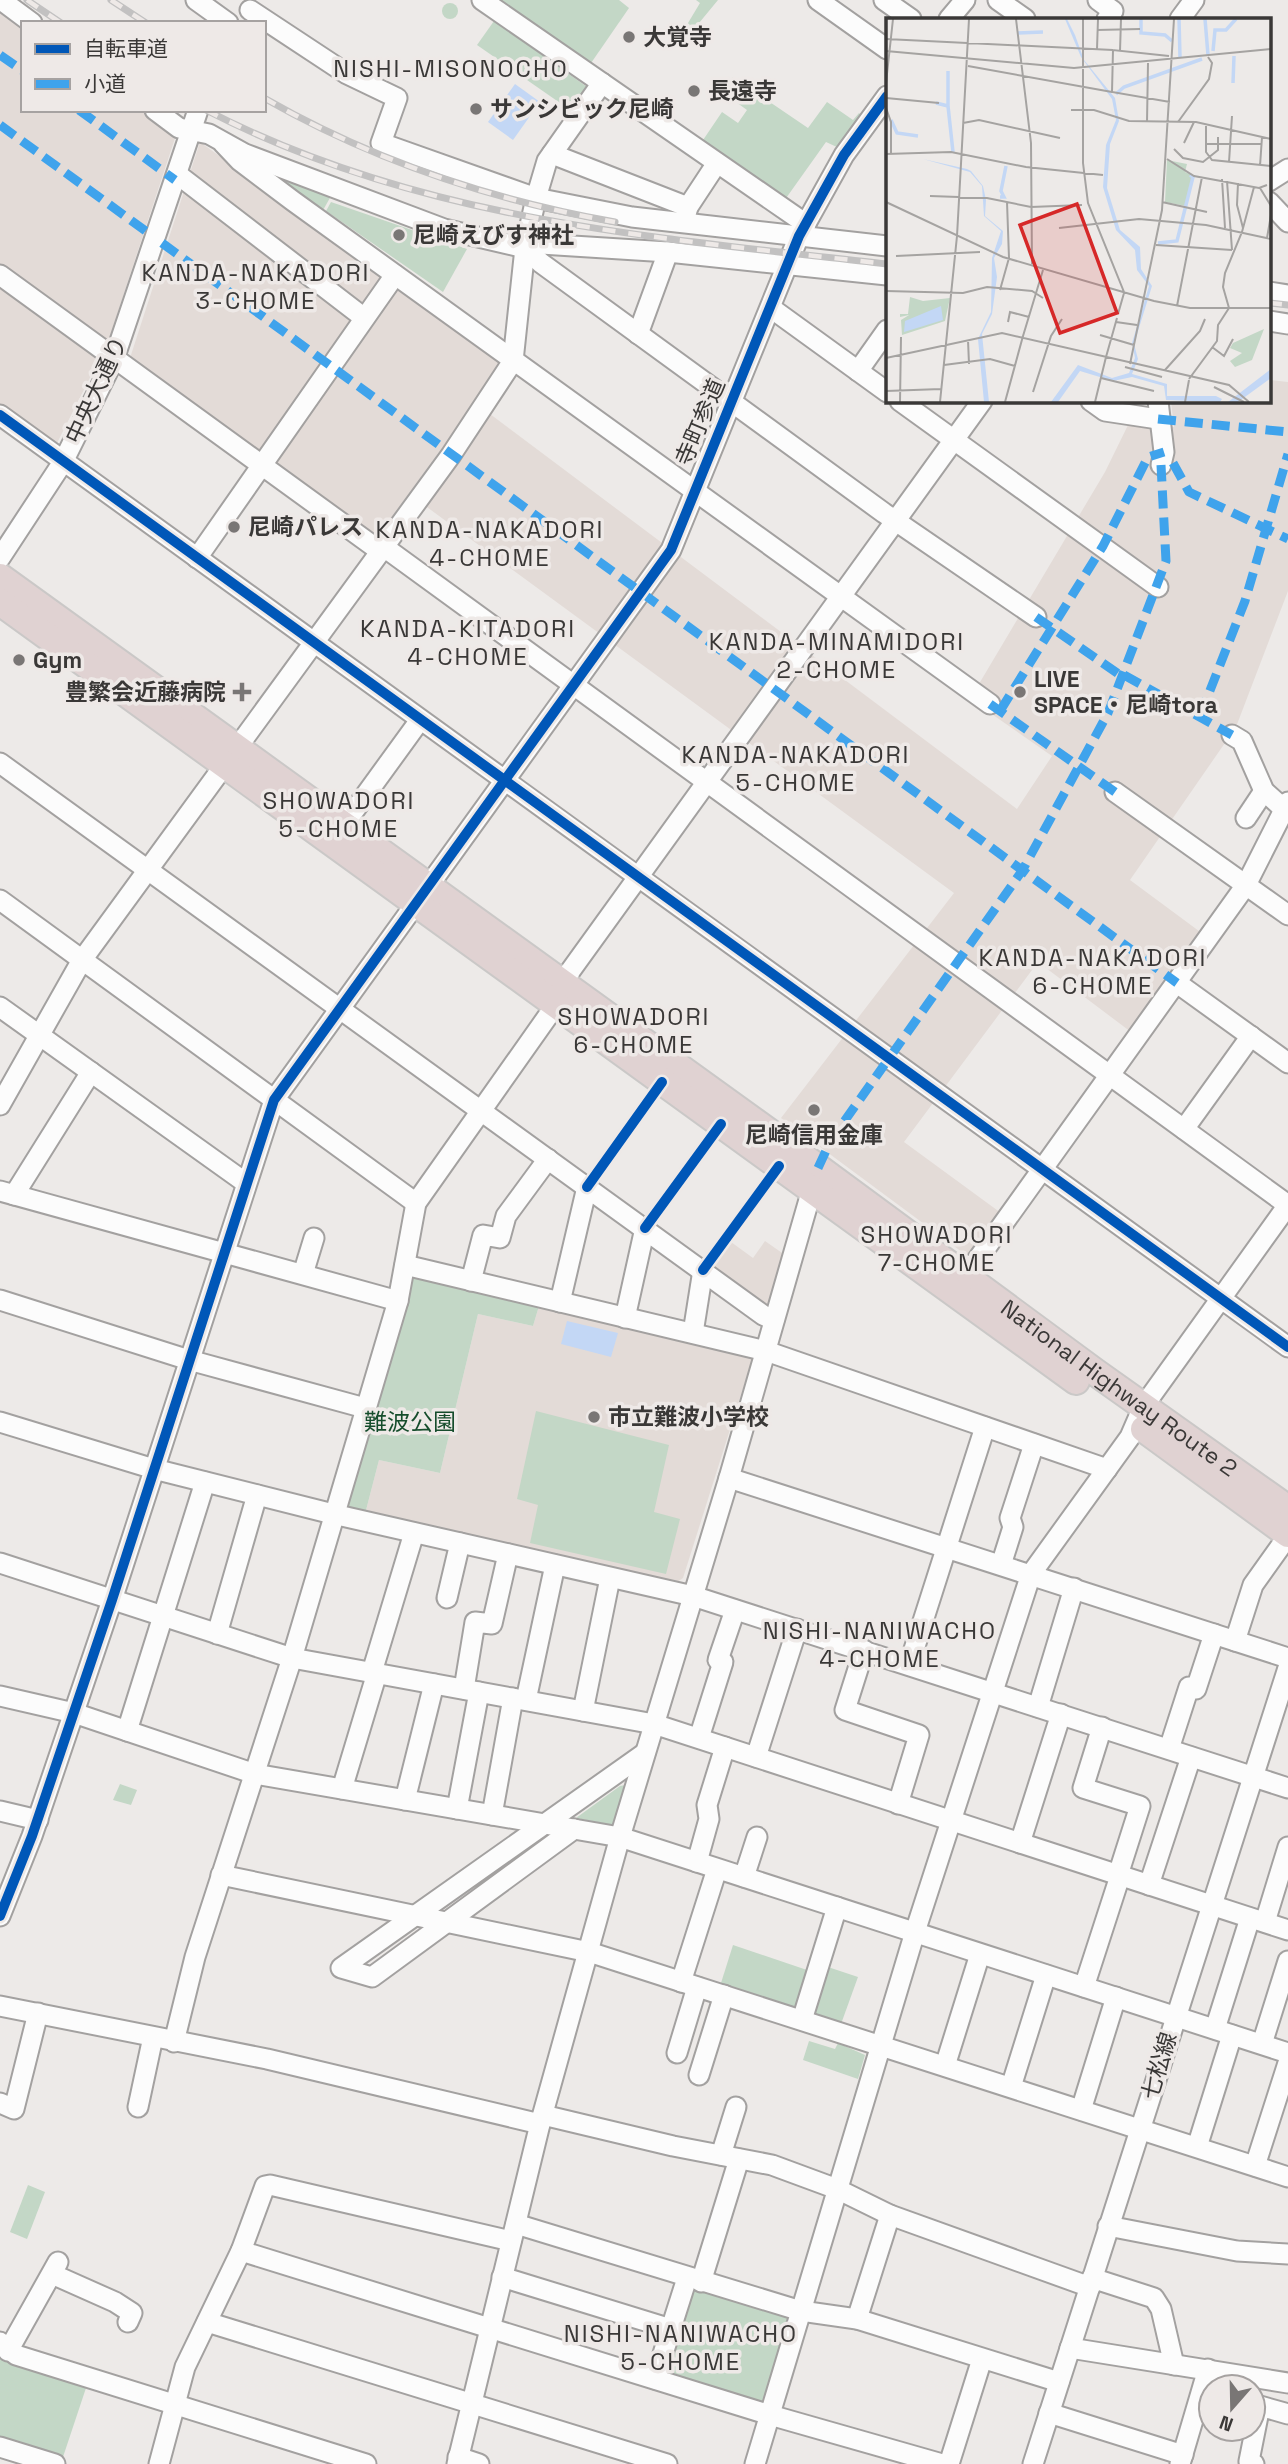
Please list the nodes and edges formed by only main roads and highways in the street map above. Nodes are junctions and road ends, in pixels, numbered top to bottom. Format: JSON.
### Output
{"nodes":[{"id":1,"x":0,"y":577,"type":"edge"},
{"id":2,"x":0,"y":602,"type":"edge"},
{"id":3,"x":232,"y":757,"type":"junction"},
{"id":4,"x":422,"y":896,"type":"junction"},
{"id":5,"x":815,"y":1179,"type":"junction"},
{"id":6,"x":1139,"y":1415,"type":"junction"},
{"id":7,"x":1288,"y":1509,"type":"edge"},
{"id":8,"x":1288,"y":1535,"type":"edge"}],
"edges":[{"from":1,"to":3,"type":"highway","name":"National Highway Route 2"},
{"from":2,"to":3,"type":"highway","name":"National Highway Route 2"},
{"from":3,"to":4,"type":"highway","name":"National Highway Route 2"},
{"from":3,"to":4,"type":"highway","name":"National Highway Route 2"},
{"from":4,"to":5,"type":"highway","name":"National Highway Route 2"},
{"from":5,"to":6,"type":"highway","name":"National Highway Route 2"},
{"from":5,"to":6,"type":"highway","name":"National Highway Route 2"},
{"from":6,"to":7,"type":"highway","name":"National Highway Route 2"},
{"from":6,"to":8,"type":"highway","name":"National Highway Route 2"}]}
